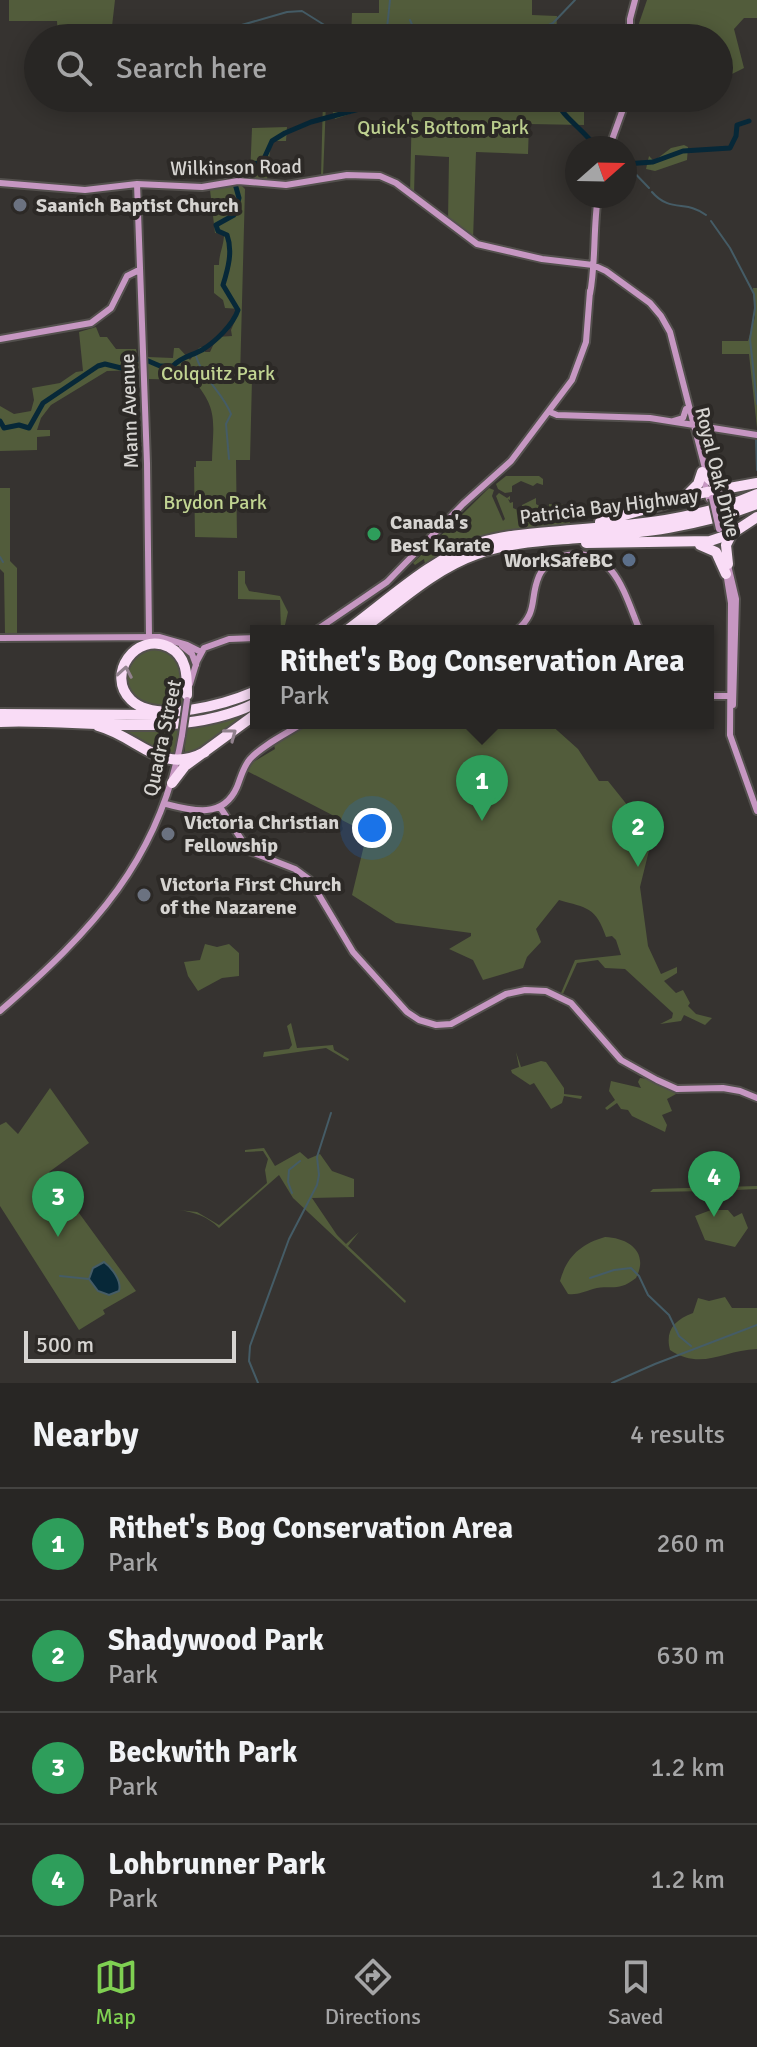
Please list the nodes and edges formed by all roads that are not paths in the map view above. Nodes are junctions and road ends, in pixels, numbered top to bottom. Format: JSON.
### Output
{"nodes":[{"id":1,"x":635,"y":0,"type":"edge"},
{"id":2,"x":630,"y":24,"type":"edge"},
{"id":3,"x":622,"y":112,"type":"edge"},
{"id":4,"x":613,"y":136,"type":"edge"},
{"id":5,"x":0,"y":183,"type":"edge"},
{"id":6,"x":137,"y":184,"type":"junction"},
{"id":7,"x":596,"y":208,"type":"edge"},
{"id":8,"x":593,"y":266,"type":"junction"},
{"id":9,"x":139,"y":270,"type":"junction"},
{"id":10,"x":606,"y":275,"type":"junction"},
{"id":11,"x":592,"y":278,"type":"junction"},
{"id":12,"x":0,"y":339,"type":"edge"},
{"id":13,"x":686,"y":409,"type":"junction"},
{"id":14,"x":550,"y":412,"type":"junction"},
{"id":15,"x":666,"y":421,"type":"junction"},
{"id":16,"x":692,"y":425,"type":"junction"},
{"id":17,"x":708,"y":427,"type":"junction"},
{"id":18,"x":757,"y":435,"type":"edge"},
{"id":19,"x":698,"y":444,"type":"junction"},
{"id":20,"x":704,"y":474,"type":"junction"},
{"id":21,"x":756,"y":487,"type":"edge"},
{"id":22,"x":710,"y":495,"type":"junction"},
{"id":23,"x":683,"y":499,"type":"junction"},
{"id":24,"x":757,"y":504,"type":"edge"},
{"id":25,"x":757,"y":517,"type":"edge"},
{"id":26,"x":733,"y":533,"type":"junction"},
{"id":27,"x":719,"y":534,"type":"junction"},
{"id":28,"x":650,"y":544,"type":"junction"},
{"id":29,"x":510,"y":545,"type":"junction"},
{"id":30,"x":463,"y":550,"type":"junction"},
{"id":31,"x":727,"y":569,"type":"junction"},
{"id":32,"x":324,"y":625,"type":"edge"},
{"id":33,"x":354,"y":625,"type":"edge"},
{"id":34,"x":370,"y":625,"type":"edge"},
{"id":35,"x":521,"y":625,"type":"edge"},
{"id":36,"x":637,"y":625,"type":"edge"},
{"id":37,"x":149,"y":637,"type":"junction"},
{"id":38,"x":0,"y":638,"type":"edge"},
{"id":39,"x":250,"y":638,"type":"edge"},
{"id":40,"x":176,"y":641,"type":"junction"},
{"id":41,"x":201,"y":652,"type":"junction"},
{"id":42,"x":196,"y":665,"type":"junction"},
{"id":43,"x":250,"y":694,"type":"edge"},
{"id":44,"x":250,"y":695,"type":"edge"},
{"id":45,"x":714,"y":696,"type":"edge"},
{"id":46,"x":731,"y":696,"type":"junction"},
{"id":47,"x":187,"y":698,"type":"junction"},
{"id":48,"x":250,"y":705,"type":"edge"},
{"id":49,"x":0,"y":714,"type":"edge"},
{"id":50,"x":250,"y":718,"type":"edge"},
{"id":51,"x":0,"y":722,"type":"edge"},
{"id":52,"x":12,"y":722,"type":"junction"},
{"id":53,"x":294,"y":729,"type":"edge"},
{"id":54,"x":205,"y":752,"type":"junction"},
{"id":55,"x":177,"y":762,"type":"junction"},
{"id":56,"x":172,"y":783,"type":"junction"},
{"id":57,"x":757,"y":800,"type":"edge"},
{"id":58,"x":166,"y":804,"type":"junction"},
{"id":59,"x":220,"y":807,"type":"junction"},
{"id":60,"x":757,"y":811,"type":"edge"},
{"id":61,"x":0,"y":1011,"type":"edge"},
{"id":62,"x":757,"y":1098,"type":"edge"}],
"edges":[{"from":1,"to":2,"type":"main road"},
{"from":3,"to":4,"type":"main road"},
{"from":5,"to":6,"type":"main road","name":"Wilkinson Road"},
{"from":6,"to":8,"type":"main road","name":"Wilkinson Road"},
{"from":6,"to":9,"type":"main road","name":"Mann Avenue"},
{"from":7,"to":8,"type":"main road"},
{"from":8,"to":10,"type":"main road","name":"Royal Oak Drive"},
{"from":8,"to":11,"type":"main road"},
{"from":8,"to":16,"type":"main road","name":"Royal Oak Drive"},
{"from":9,"to":12,"type":"main road"},
{"from":9,"to":37,"type":"main road","name":"Mann Avenue"},
{"from":10,"to":11,"type":"main road"},
{"from":10,"to":13,"type":"main road","name":"Royal Oak Drive"},
{"from":11,"to":14,"type":"main road"},
{"from":13,"to":15,"type":"main road"},
{"from":13,"to":16,"type":"main road","name":"Royal Oak Drive"},
{"from":14,"to":15,"type":"main road"},
{"from":14,"to":32,"type":"main road"},
{"from":15,"to":16,"type":"main road"},
{"from":16,"to":17,"type":"main road"},
{"from":16,"to":19,"type":"main road","name":"Royal Oak Drive"},
{"from":16,"to":20,"type":"main road","name":"Royal Oak Drive"},
{"from":17,"to":18,"type":"main road"},
{"from":17,"to":19,"type":"main road"},
{"from":19,"to":20,"type":"main road","name":"Royal Oak Drive"},
{"from":20,"to":21,"type":"highway"},
{"from":20,"to":22,"type":"main road","name":"Royal Oak Drive"},
{"from":20,"to":23,"type":"highway"},
{"from":21,"to":22,"type":"highway"},
{"from":21,"to":30,"type":"highway","name":"Patricia Bay Highway"},
{"from":22,"to":23,"type":"highway"},
{"from":22,"to":27,"type":"main road","name":"Royal Oak Drive","bridge":true},
{"from":23,"to":30,"type":"highway"},
{"from":24,"to":29,"type":"highway","name":"Patricia Bay Highway"},
{"from":25,"to":26,"type":"highway"},
{"from":26,"to":27,"type":"highway"},
{"from":26,"to":31,"type":"highway"},
{"from":27,"to":28,"type":"highway"},
{"from":27,"to":31,"type":"main road","name":"Royal Oak Drive"},
{"from":28,"to":29,"type":"highway"},
{"from":28,"to":31,"type":"highway"},
{"from":29,"to":34,"type":"highway","name":"Patricia Bay Highway"},
{"from":30,"to":33,"type":"highway","name":"Patricia Bay Highway"},
{"from":31,"to":46,"type":"main road","name":"Royal Oak Drive"},
{"from":35,"to":36,"type":"main road"},
{"from":37,"to":38,"type":"main road"},
{"from":37,"to":40,"type":"main road"},
{"from":39,"to":41,"type":"main road"},
{"from":40,"to":41,"type":"main road"},
{"from":40,"to":42,"type":"main road"},
{"from":41,"to":42,"type":"main road","name":"Quadra Street"},
{"from":42,"to":47,"type":"main road","name":"Quadra Street"},
{"from":43,"to":47,"type":"highway","one_way":true},
{"from":44,"to":49,"type":"highway"},
{"from":45,"to":46,"type":"main road"},
{"from":46,"to":57,"type":"main road","name":"Royal Oak Drive"},
{"from":46,"to":60,"type":"main road","name":"Royal Oak Drive"},
{"from":47,"to":55,"type":"main road","name":"Quadra Street","bridge":true},
{"from":48,"to":52,"type":"highway"},
{"from":54,"to":50,"type":"highway","one_way":true},
{"from":51,"to":52,"type":"highway"},
{"from":52,"to":55,"type":"highway"},
{"from":53,"to":59,"type":"main road"},
{"from":54,"to":55,"type":"highway"},
{"from":54,"to":56,"type":"highway"},
{"from":55,"to":56,"type":"main road","name":"Quadra Street"},
{"from":56,"to":58,"type":"main road","name":"Quadra Street"},
{"from":58,"to":59,"type":"main road"},
{"from":58,"to":61,"type":"main road","name":"Quadra Street"},
{"from":59,"to":62,"type":"main road"}]}
